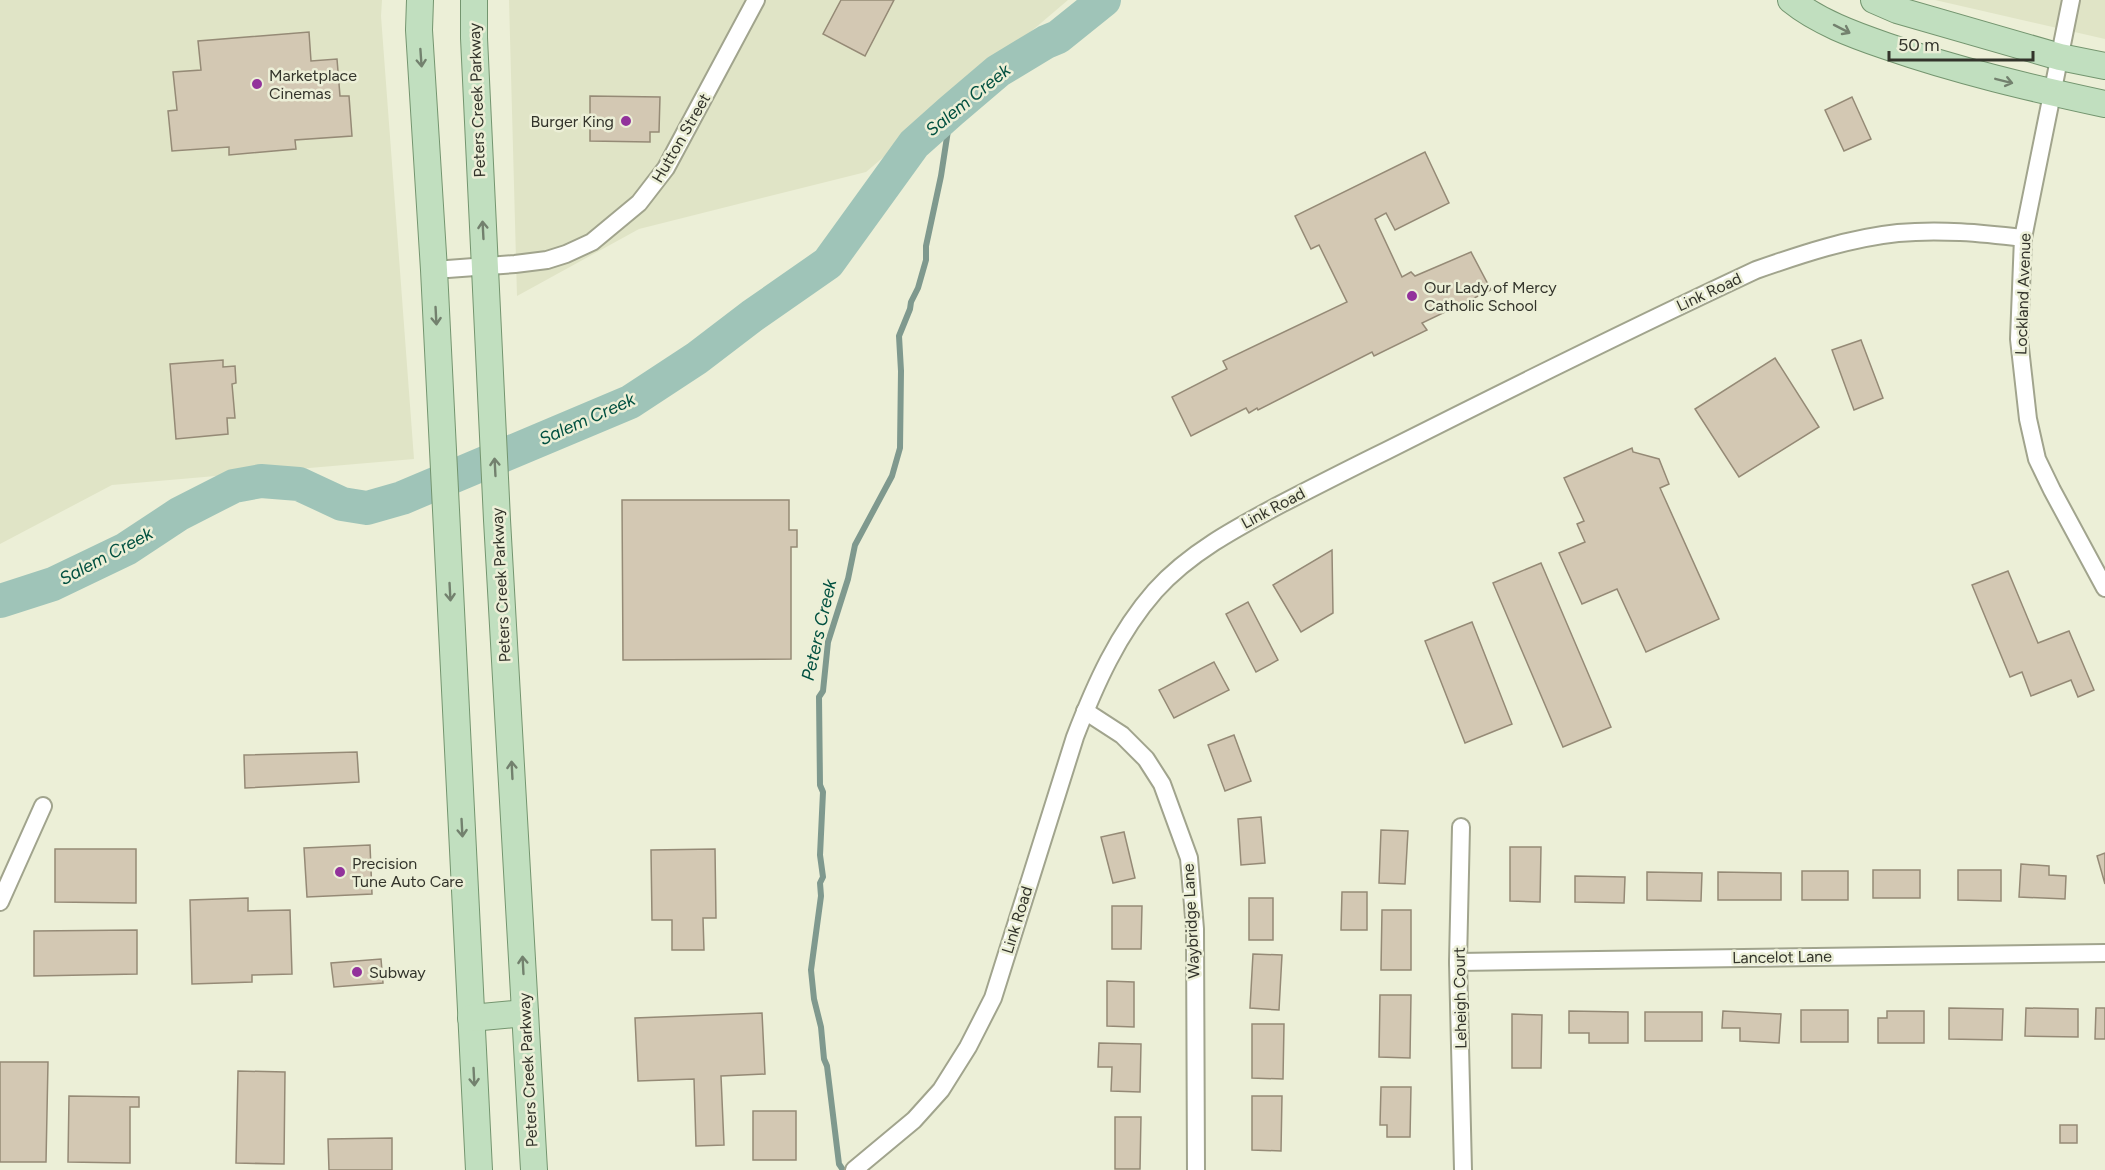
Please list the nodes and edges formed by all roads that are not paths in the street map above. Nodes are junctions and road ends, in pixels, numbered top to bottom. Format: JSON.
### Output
{"nodes":[{"id":1,"x":420,"y":0,"type":"edge"},
{"id":2,"x":474,"y":0,"type":"edge"},
{"id":3,"x":756,"y":0,"type":"edge"},
{"id":4,"x":1791,"y":0,"type":"edge"},
{"id":5,"x":1874,"y":0,"type":"edge"},
{"id":6,"x":2070,"y":0,"type":"edge"},
{"id":7,"x":2060,"y":57,"type":"junction"},
{"id":8,"x":2105,"y":66,"type":"edge"},
{"id":9,"x":2053,"y":93,"type":"junction"},
{"id":10,"x":2105,"y":104,"type":"edge"},
{"id":11,"x":2023,"y":238,"type":"junction"},
{"id":12,"x":484,"y":266,"type":"junction"},
{"id":13,"x":434,"y":270,"type":"junction"},
{"id":14,"x":2105,"y":588,"type":"edge"},
{"id":15,"x":1085,"y":711,"type":"junction"},
{"id":16,"x":43,"y":806,"type":"dead end"},
{"id":17,"x":1461,"y":827,"type":"dead end"},
{"id":18,"x":0,"y":902,"type":"edge"},
{"id":19,"x":2105,"y":953,"type":"edge"},
{"id":20,"x":1458,"y":962,"type":"junction"},
{"id":21,"x":525,"y":1013,"type":"junction"},
{"id":22,"x":471,"y":1018,"type":"junction"},
{"id":23,"x":479,"y":1170,"type":"edge"},
{"id":24,"x":534,"y":1170,"type":"edge"},
{"id":25,"x":854,"y":1170,"type":"edge"},
{"id":26,"x":1196,"y":1170,"type":"edge"},
{"id":27,"x":1462,"y":1170,"type":"edge"}],
"edges":[{"from":1,"to":13,"type":"main road","one_way":true},
{"from":12,"to":2,"type":"main road","name":"Peters Creek Parkway","one_way":true},
{"from":3,"to":12,"type":"street","name":"Hutton Street"},
{"from":4,"to":9,"type":"main road","one_way":true},
{"from":5,"to":7,"type":"main road"},
{"from":6,"to":7,"type":"street","name":"Lockland Avenue"},
{"from":7,"to":8,"type":"main road"},
{"from":7,"to":9,"type":"street","name":"Lockland Avenue"},
{"from":9,"to":10,"type":"main road"},
{"from":9,"to":11,"type":"street","name":"Lockland Avenue"},
{"from":11,"to":14,"type":"street","name":"Lockland Avenue"},
{"from":11,"to":15,"type":"street","name":"Link Road"},
{"from":12,"to":13,"type":"street","name":"Hutton Street"},
{"from":21,"to":12,"type":"main road","name":"Peters Creek Parkway","one_way":true},
{"from":13,"to":22,"type":"main road","one_way":true},
{"from":15,"to":25,"type":"street","name":"Link Road"},
{"from":15,"to":26,"type":"street","name":"Waybridge Lane"},
{"from":16,"to":18,"type":"street"},
{"from":17,"to":20,"type":"street","name":"Leheigh Court"},
{"from":19,"to":20,"type":"street","name":"Lancelot Lane"},
{"from":20,"to":27,"type":"street","name":"Leheigh Court"},
{"from":21,"to":22,"type":"main road"},
{"from":21,"to":24,"type":"main road","name":"Peters Creek Parkway"},
{"from":22,"to":23,"type":"main road","one_way":true}]}
